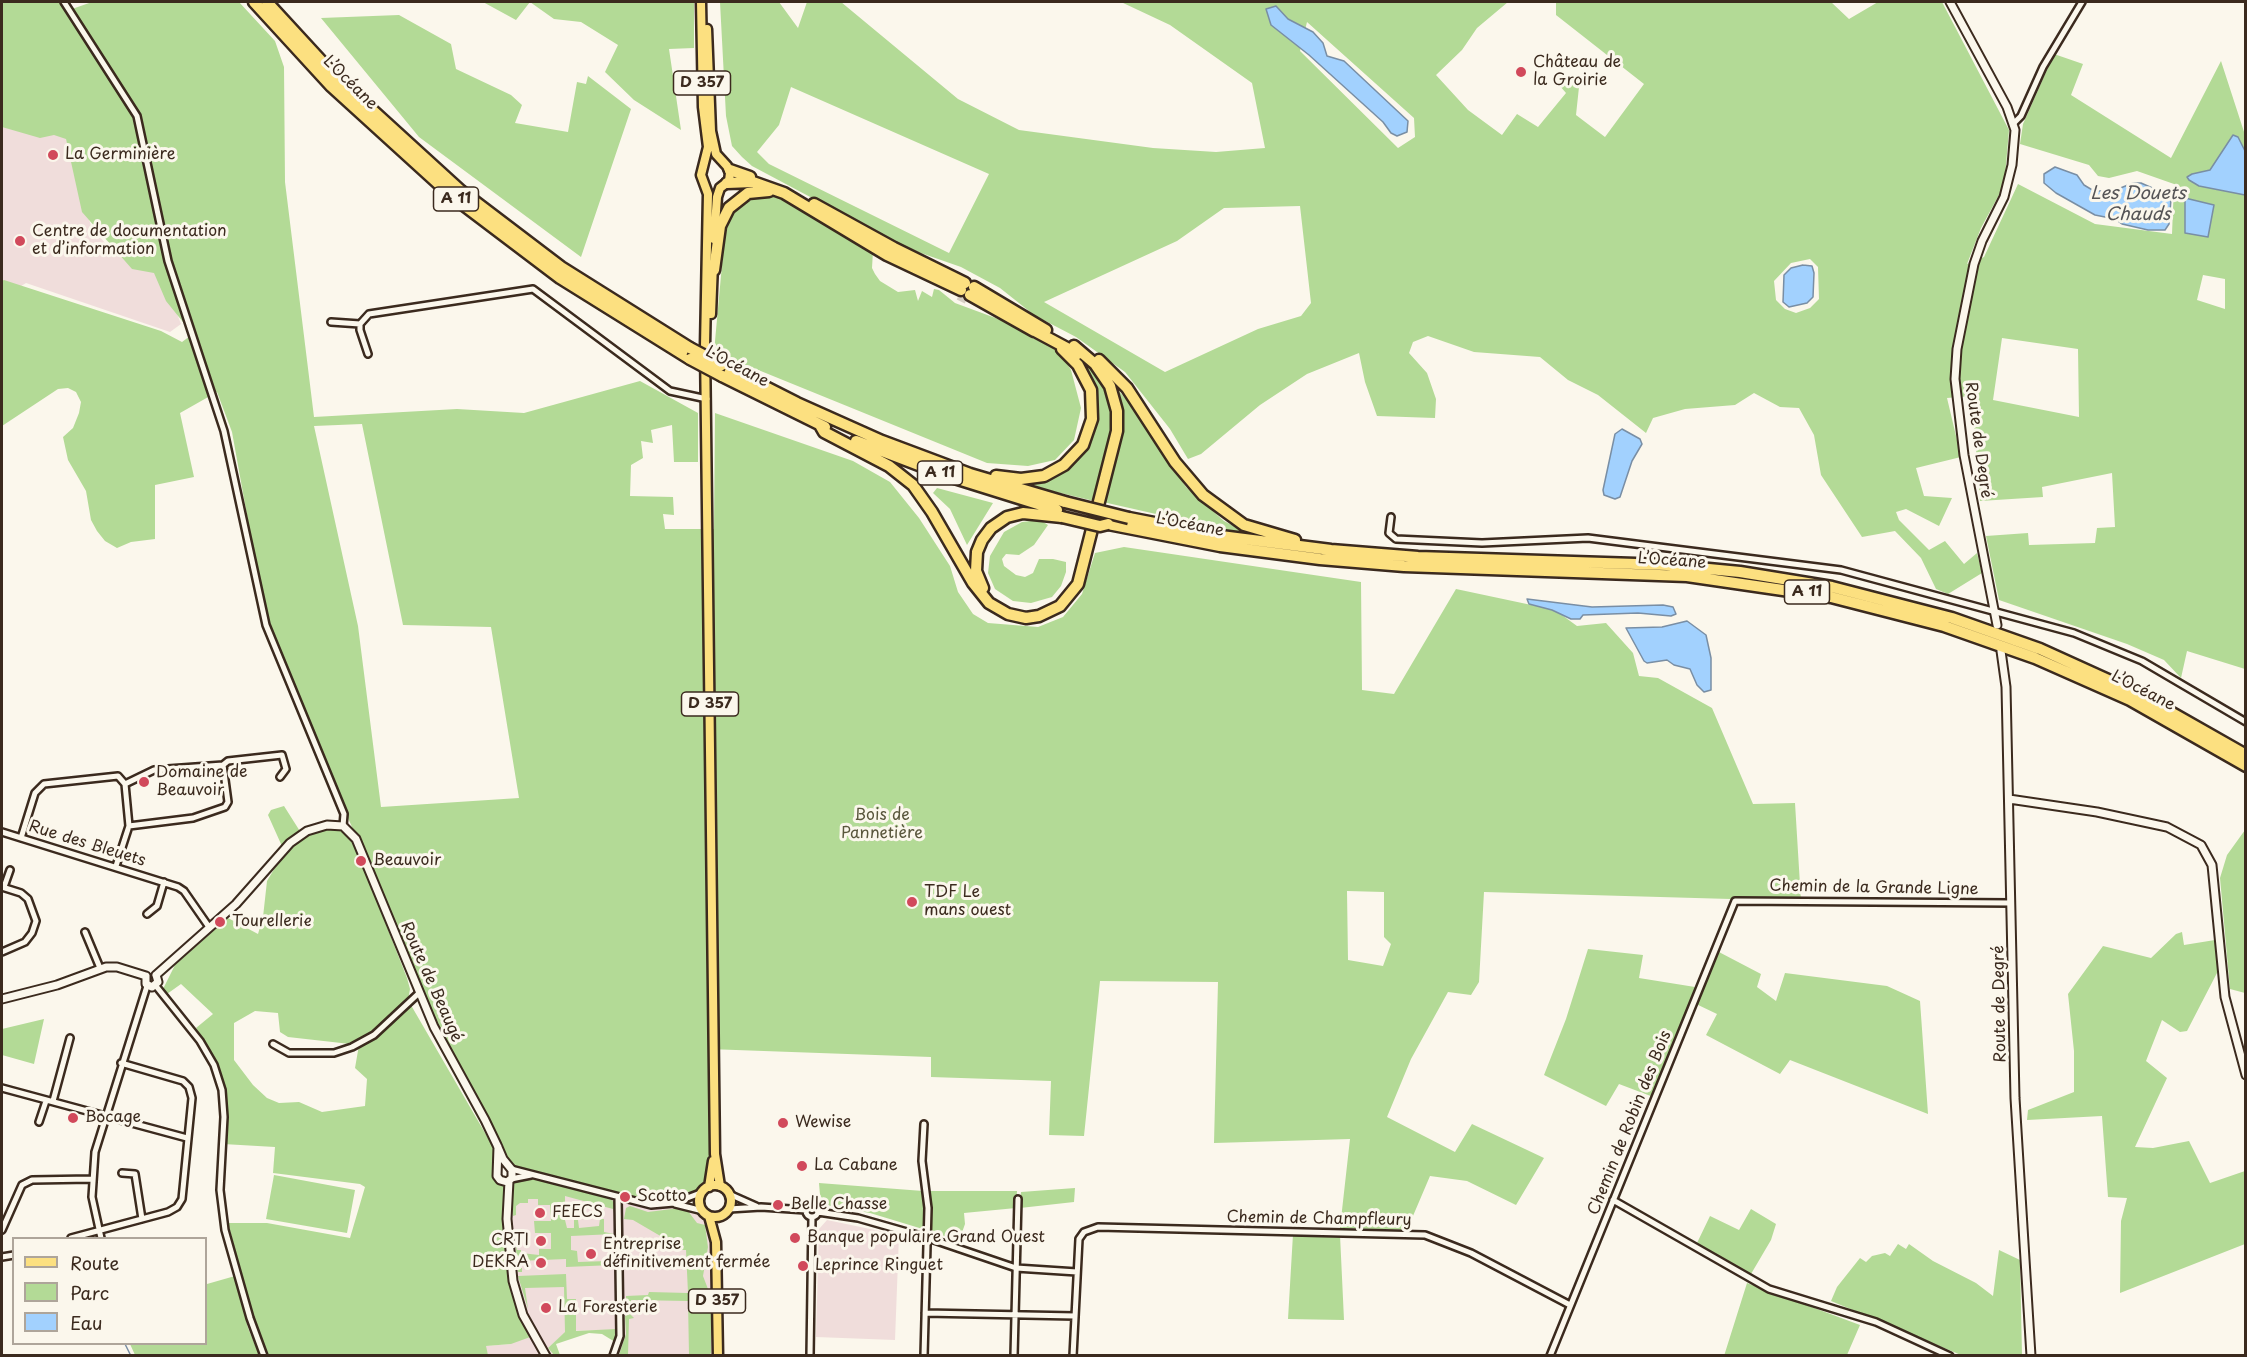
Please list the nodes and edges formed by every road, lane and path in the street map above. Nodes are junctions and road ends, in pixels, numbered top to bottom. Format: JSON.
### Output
{"nodes":[{"id":1,"x":64,"y":2,"type":"edge"},
{"id":2,"x":254,"y":2,"type":"edge"},
{"id":3,"x":267,"y":2,"type":"edge"},
{"id":4,"x":701,"y":2,"type":"edge"},
{"id":5,"x":706,"y":2,"type":"edge"},
{"id":6,"x":1950,"y":2,"type":"edge"},
{"id":7,"x":2082,"y":2,"type":"edge"},
{"id":8,"x":2014,"y":123,"type":"junction"},
{"id":9,"x":722,"y":161,"type":"junction"},
{"id":10,"x":706,"y":164,"type":"junction"},
{"id":11,"x":730,"y":170,"type":"junction"},
{"id":12,"x":724,"y":186,"type":"junction"},
{"id":13,"x":708,"y":187,"type":"junction"},
{"id":14,"x":784,"y":193,"type":"junction"},
{"id":15,"x":714,"y":270,"type":"junction"},
{"id":16,"x":935,"y":273,"type":"junction"},
{"id":17,"x":1013,"y":315,"type":"junction"},
{"id":18,"x":331,"y":322,"type":"dead end"},
{"id":19,"x":360,"y":324,"type":"junction"},
{"id":20,"x":1035,"y":331,"type":"junction"},
{"id":21,"x":1074,"y":346,"type":"junction"},
{"id":22,"x":690,"y":353,"type":"junction"},
{"id":23,"x":368,"y":354,"type":"dead end"},
{"id":24,"x":706,"y":365,"type":"junction"},
{"id":25,"x":722,"y":371,"type":"junction"},
{"id":26,"x":707,"y":399,"type":"junction"},
{"id":27,"x":820,"y":425,"type":"junction"},
{"id":28,"x":969,"y":474,"type":"junction"},
{"id":29,"x":1063,"y":510,"type":"junction"},
{"id":30,"x":1391,"y":517,"type":"dead end"},
{"id":31,"x":1128,"y":523,"type":"junction"},
{"id":32,"x":1368,"y":554,"type":"junction"},
{"id":33,"x":1995,"y":610,"type":"junction"},
{"id":34,"x":1997,"y":624,"type":"dead end"},
{"id":35,"x":2001,"y":651,"type":"dead end"},
{"id":36,"x":2246,"y":722,"type":"edge"},
{"id":37,"x":2246,"y":755,"type":"edge"},
{"id":38,"x":223,"y":765,"type":"junction"},
{"id":39,"x":2246,"y":766,"type":"edge"},
{"id":40,"x":280,"y":777,"type":"dead end"},
{"id":41,"x":125,"y":784,"type":"junction"},
{"id":42,"x":2009,"y":799,"type":"junction"},
{"id":43,"x":129,"y":826,"type":"junction"},
{"id":44,"x":344,"y":826,"type":"junction"},
{"id":45,"x":2,"y":832,"type":"edge"},
{"id":46,"x":21,"y":838,"type":"junction"},
{"id":47,"x":116,"y":866,"type":"junction"},
{"id":48,"x":10,"y":870,"type":"dead end"},
{"id":49,"x":164,"y":882,"type":"junction"},
{"id":50,"x":3,"y":887,"type":"edge"},
{"id":51,"x":1735,"y":901,"type":"joint"},
{"id":52,"x":2012,"y":903,"type":"junction"},
{"id":53,"x":147,"y":914,"type":"dead end"},
{"id":54,"x":209,"y":927,"type":"junction"},
{"id":55,"x":85,"y":932,"type":"dead end"},
{"id":56,"x":2,"y":952,"type":"edge"},
{"id":57,"x":100,"y":968,"type":"junction"},
{"id":58,"x":156,"y":975,"type":"junction"},
{"id":59,"x":146,"y":976,"type":"junction"},
{"id":60,"x":147,"y":986,"type":"junction"},
{"id":61,"x":156,"y":986,"type":"junction"},
{"id":62,"x":419,"y":993,"type":"junction"},
{"id":63,"x":2,"y":999,"type":"edge"},
{"id":64,"x":70,"y":1038,"type":"dead end"},
{"id":65,"x":273,"y":1044,"type":"dead end"},
{"id":66,"x":121,"y":1063,"type":"junction"},
{"id":67,"x":2245,"y":1071,"type":"edge"},
{"id":68,"x":2,"y":1088,"type":"edge"},
{"id":69,"x":46,"y":1101,"type":"junction"},
{"id":70,"x":53,"y":1101,"type":"junction"},
{"id":71,"x":105,"y":1115,"type":"junction"},
{"id":72,"x":39,"y":1122,"type":"dead end"},
{"id":73,"x":924,"y":1124,"type":"dead end"},
{"id":74,"x":187,"y":1138,"type":"junction"},
{"id":75,"x":498,"y":1148,"type":"junction"},
{"id":76,"x":715,"y":1154,"type":"junction"},
{"id":77,"x":510,"y":1168,"type":"junction"},
{"id":78,"x":498,"y":1169,"type":"junction"},
{"id":79,"x":122,"y":1173,"type":"dead end"},
{"id":80,"x":536,"y":1175,"type":"junction"},
{"id":81,"x":92,"y":1179,"type":"junction"},
{"id":82,"x":500,"y":1180,"type":"junction"},
{"id":83,"x":510,"y":1180,"type":"junction"},
{"id":84,"x":720,"y":1186,"type":"junction"},
{"id":85,"x":706,"y":1189,"type":"junction"},
{"id":86,"x":729,"y":1194,"type":"junction"},
{"id":87,"x":618,"y":1197,"type":"junction"},
{"id":88,"x":1018,"y":1199,"type":"dead end"},
{"id":89,"x":1613,"y":1200,"type":"junction"},
{"id":90,"x":507,"y":1202,"type":"junction"},
{"id":91,"x":674,"y":1203,"type":"junction"},
{"id":92,"x":760,"y":1208,"type":"junction"},
{"id":93,"x":729,"y":1209,"type":"junction"},
{"id":94,"x":806,"y":1210,"type":"junction"},
{"id":95,"x":818,"y":1212,"type":"junction"},
{"id":96,"x":706,"y":1214,"type":"junction"},
{"id":97,"x":721,"y":1216,"type":"junction"},
{"id":98,"x":812,"y":1217,"type":"junction"},
{"id":99,"x":142,"y":1219,"type":"junction"},
{"id":100,"x":2,"y":1230,"type":"edge"},
{"id":101,"x":99,"y":1231,"type":"junction"},
{"id":102,"x":78,"y":1237,"type":"edge"},
{"id":103,"x":100,"y":1237,"type":"edge"},
{"id":104,"x":928,"y":1238,"type":"junction"},
{"id":105,"x":716,"y":1242,"type":"junction"},
{"id":106,"x":1016,"y":1268,"type":"junction"},
{"id":107,"x":1077,"y":1272,"type":"junction"},
{"id":108,"x":1570,"y":1305,"type":"junction"},
{"id":109,"x":925,"y":1313,"type":"junction"},
{"id":110,"x":1015,"y":1315,"type":"junction"},
{"id":111,"x":1076,"y":1316,"type":"junction"},
{"id":112,"x":264,"y":1356,"type":"edge"},
{"id":113,"x":546,"y":1356,"type":"edge"},
{"id":114,"x":613,"y":1356,"type":"edge"},
{"id":115,"x":718,"y":1356,"type":"edge"},
{"id":116,"x":810,"y":1356,"type":"edge"},
{"id":117,"x":924,"y":1356,"type":"edge"},
{"id":118,"x":1014,"y":1356,"type":"edge"},
{"id":119,"x":1073,"y":1356,"type":"edge"},
{"id":120,"x":1550,"y":1356,"type":"edge"},
{"id":121,"x":1950,"y":1356,"type":"edge"},
{"id":122,"x":2031,"y":1356,"type":"edge"}],
"edges":[{"from":1,"to":44,"type":"street"},
{"from":2,"to":22,"type":"highway","name":"L’Océane","number":"A 11"},
{"from":3,"to":22,"type":"highway","name":"L’Océane","number":"A 11"},
{"from":4,"to":10,"type":"main road","number":"D 357"},
{"from":5,"to":9,"type":"main road","number":"D 357"},
{"from":6,"to":8,"type":"street"},
{"from":7,"to":8,"type":"street"},
{"from":8,"to":33,"type":"street","name":"Route de Degré"},
{"from":9,"to":10,"type":"main road"},
{"from":9,"to":11,"type":"main road"},
{"from":10,"to":13,"type":"main road"},
{"from":11,"to":12,"type":"main road"},
{"from":11,"to":16,"type":"highway"},
{"from":12,"to":13,"type":"main road"},
{"from":12,"to":14,"type":"highway"},
{"from":12,"to":15,"type":"main road","number":"D 357"},
{"from":13,"to":24,"type":"main road","number":"D 357"},
{"from":14,"to":15,"type":"highway"},
{"from":14,"to":16,"type":"highway"},
{"from":15,"to":24,"type":"main road","number":"D 357"},
{"from":16,"to":17,"type":"highway"},
{"from":17,"to":20,"type":"highway"},
{"from":17,"to":21,"type":"highway"},
{"from":18,"to":19,"type":"street"},
{"from":19,"to":23,"type":"street"},
{"from":19,"to":26,"type":"street"},
{"from":20,"to":28,"type":"highway"},
{"from":20,"to":29,"type":"highway"},
{"from":21,"to":27,"type":"highway"},
{"from":21,"to":32,"type":"highway"},
{"from":22,"to":25,"type":"highway","name":"L’Océane","number":"A 11","bridge":true},
{"from":24,"to":26,"type":"main road","number":"D 357"},
{"from":25,"to":27,"type":"highway","name":"L’Océane","number":"A 11"},
{"from":25,"to":28,"type":"highway","name":"L’Océane","number":"A 11"},
{"from":26,"to":76,"type":"main road","number":"D 357"},
{"from":27,"to":29,"type":"highway","name":"L’Océane","number":"A 11"},
{"from":28,"to":29,"type":"highway","name":"L’Océane","number":"A 11"},
{"from":29,"to":31,"type":"highway","name":"L’Océane","number":"A 11","bridge":true},
{"from":29,"to":31,"type":"highway","name":"L’Océane","number":"A 11","bridge":true},
{"from":30,"to":33,"type":"street"},
{"from":31,"to":32,"type":"highway","name":"L’Océane","number":"A 11"},
{"from":31,"to":39,"type":"highway","name":"L’Océane","number":"A 11"},
{"from":32,"to":37,"type":"highway","name":"L’Océane","number":"A 11"},
{"from":33,"to":34,"type":"street","name":"Route de Degré"},
{"from":33,"to":36,"type":"street"},
{"from":35,"to":42,"type":"street","name":"Route de Degré"},
{"from":38,"to":40,"type":"street"},
{"from":38,"to":41,"type":"street"},
{"from":38,"to":43,"type":"street"},
{"from":41,"to":43,"type":"street"},
{"from":41,"to":46,"type":"street"},
{"from":42,"to":52,"type":"street","name":"Route de Degré"},
{"from":42,"to":67,"type":"street"},
{"from":43,"to":47,"type":"street"},
{"from":44,"to":54,"type":"street"},
{"from":44,"to":62,"type":"street","name":"Route de Beaugé"},
{"from":45,"to":46,"type":"street","name":"Rue des Bleuets"},
{"from":46,"to":47,"type":"street","name":"Rue des Bleuets"},
{"from":47,"to":49,"type":"street","name":"Rue des Bleuets"},
{"from":48,"to":50,"type":"street"},
{"from":49,"to":53,"type":"street","name":"Rue des Bleuets"},
{"from":49,"to":54,"type":"street","name":"Rue des Bleuets"},
{"from":50,"to":56,"type":"street"},
{"from":51,"to":52,"type":"street","name":"Chemin de la Grande Ligne"},
{"from":51,"to":89,"type":"street","name":"Chemin de Robin des Bois"},
{"from":52,"to":122,"type":"street","name":"Route de Degré"},
{"from":54,"to":58,"type":"street"},
{"from":55,"to":57,"type":"street"},
{"from":57,"to":59,"type":"street"},
{"from":57,"to":63,"type":"street"},
{"from":58,"to":59,"type":"street"},
{"from":58,"to":61,"type":"street"},
{"from":59,"to":60,"type":"street"},
{"from":60,"to":61,"type":"street"},
{"from":60,"to":66,"type":"street"},
{"from":61,"to":112,"type":"street"},
{"from":62,"to":65,"type":"street"},
{"from":62,"to":75,"type":"street","name":"Route de Beaugé"},
{"from":64,"to":70,"type":"street"},
{"from":66,"to":71,"type":"street"},
{"from":66,"to":74,"type":"street"},
{"from":68,"to":69,"type":"street"},
{"from":69,"to":70,"type":"street"},
{"from":69,"to":72,"type":"street"},
{"from":70,"to":71,"type":"street"},
{"from":71,"to":74,"type":"street"},
{"from":71,"to":81,"type":"street"},
{"from":73,"to":104,"type":"street"},
{"from":74,"to":99,"type":"street"},
{"from":75,"to":77,"type":"street","name":"Route de Beaugé"},
{"from":75,"to":78,"type":"street","name":"Route de Beaugé"},
{"from":76,"to":84,"type":"main road","number":"D 357"},
{"from":76,"to":85,"type":"main road","number":"D 357"},
{"from":77,"to":78,"type":"street"},
{"from":77,"to":80,"type":"street"},
{"from":77,"to":83,"type":"street"},
{"from":78,"to":82,"type":"street","name":"Route de Beaugé"},
{"from":79,"to":99,"type":"street"},
{"from":80,"to":83,"type":"street"},
{"from":80,"to":87,"type":"street"},
{"from":81,"to":100,"type":"street"},
{"from":81,"to":101,"type":"street"},
{"from":82,"to":83,"type":"street"},
{"from":82,"to":90,"type":"street","name":"Route de Beaugé"},
{"from":83,"to":90,"type":"street"},
{"from":84,"to":85,"type":"main road"},
{"from":84,"to":86,"type":"main road"},
{"from":85,"to":91,"type":"street"},
{"from":85,"to":96,"type":"main road"},
{"from":86,"to":92,"type":"street"},
{"from":86,"to":93,"type":"main road"},
{"from":87,"to":91,"type":"street"},
{"from":87,"to":114,"type":"street"},
{"from":88,"to":106,"type":"street"},
{"from":89,"to":108,"type":"street","name":"Chemin de Robin des Bois"},
{"from":89,"to":121,"type":"street"},
{"from":90,"to":113,"type":"street"},
{"from":91,"to":96,"type":"street"},
{"from":92,"to":93,"type":"street"},
{"from":92,"to":94,"type":"street"},
{"from":93,"to":97,"type":"main road"},
{"from":94,"to":95,"type":"street"},
{"from":94,"to":98,"type":"street"},
{"from":95,"to":98,"type":"street"},
{"from":95,"to":104,"type":"street"},
{"from":96,"to":97,"type":"main road"},
{"from":96,"to":105,"type":"main road","number":"D 357"},
{"from":97,"to":105,"type":"main road","number":"D 357"},
{"from":98,"to":116,"type":"street"},
{"from":99,"to":101,"type":"street"},
{"from":101,"to":102,"type":"street"},
{"from":101,"to":103,"type":"street"},
{"from":104,"to":106,"type":"street"},
{"from":104,"to":109,"type":"street"},
{"from":105,"to":115,"type":"main road","number":"D 357"},
{"from":106,"to":107,"type":"street"},
{"from":106,"to":110,"type":"street"},
{"from":107,"to":108,"type":"street","name":"Chemin de Champfleury"},
{"from":107,"to":111,"type":"street"},
{"from":108,"to":120,"type":"street","name":"Chemin de Robin des Bois"},
{"from":109,"to":110,"type":"street"},
{"from":109,"to":117,"type":"street"},
{"from":110,"to":111,"type":"street"},
{"from":110,"to":118,"type":"street"},
{"from":111,"to":119,"type":"street"}]}
